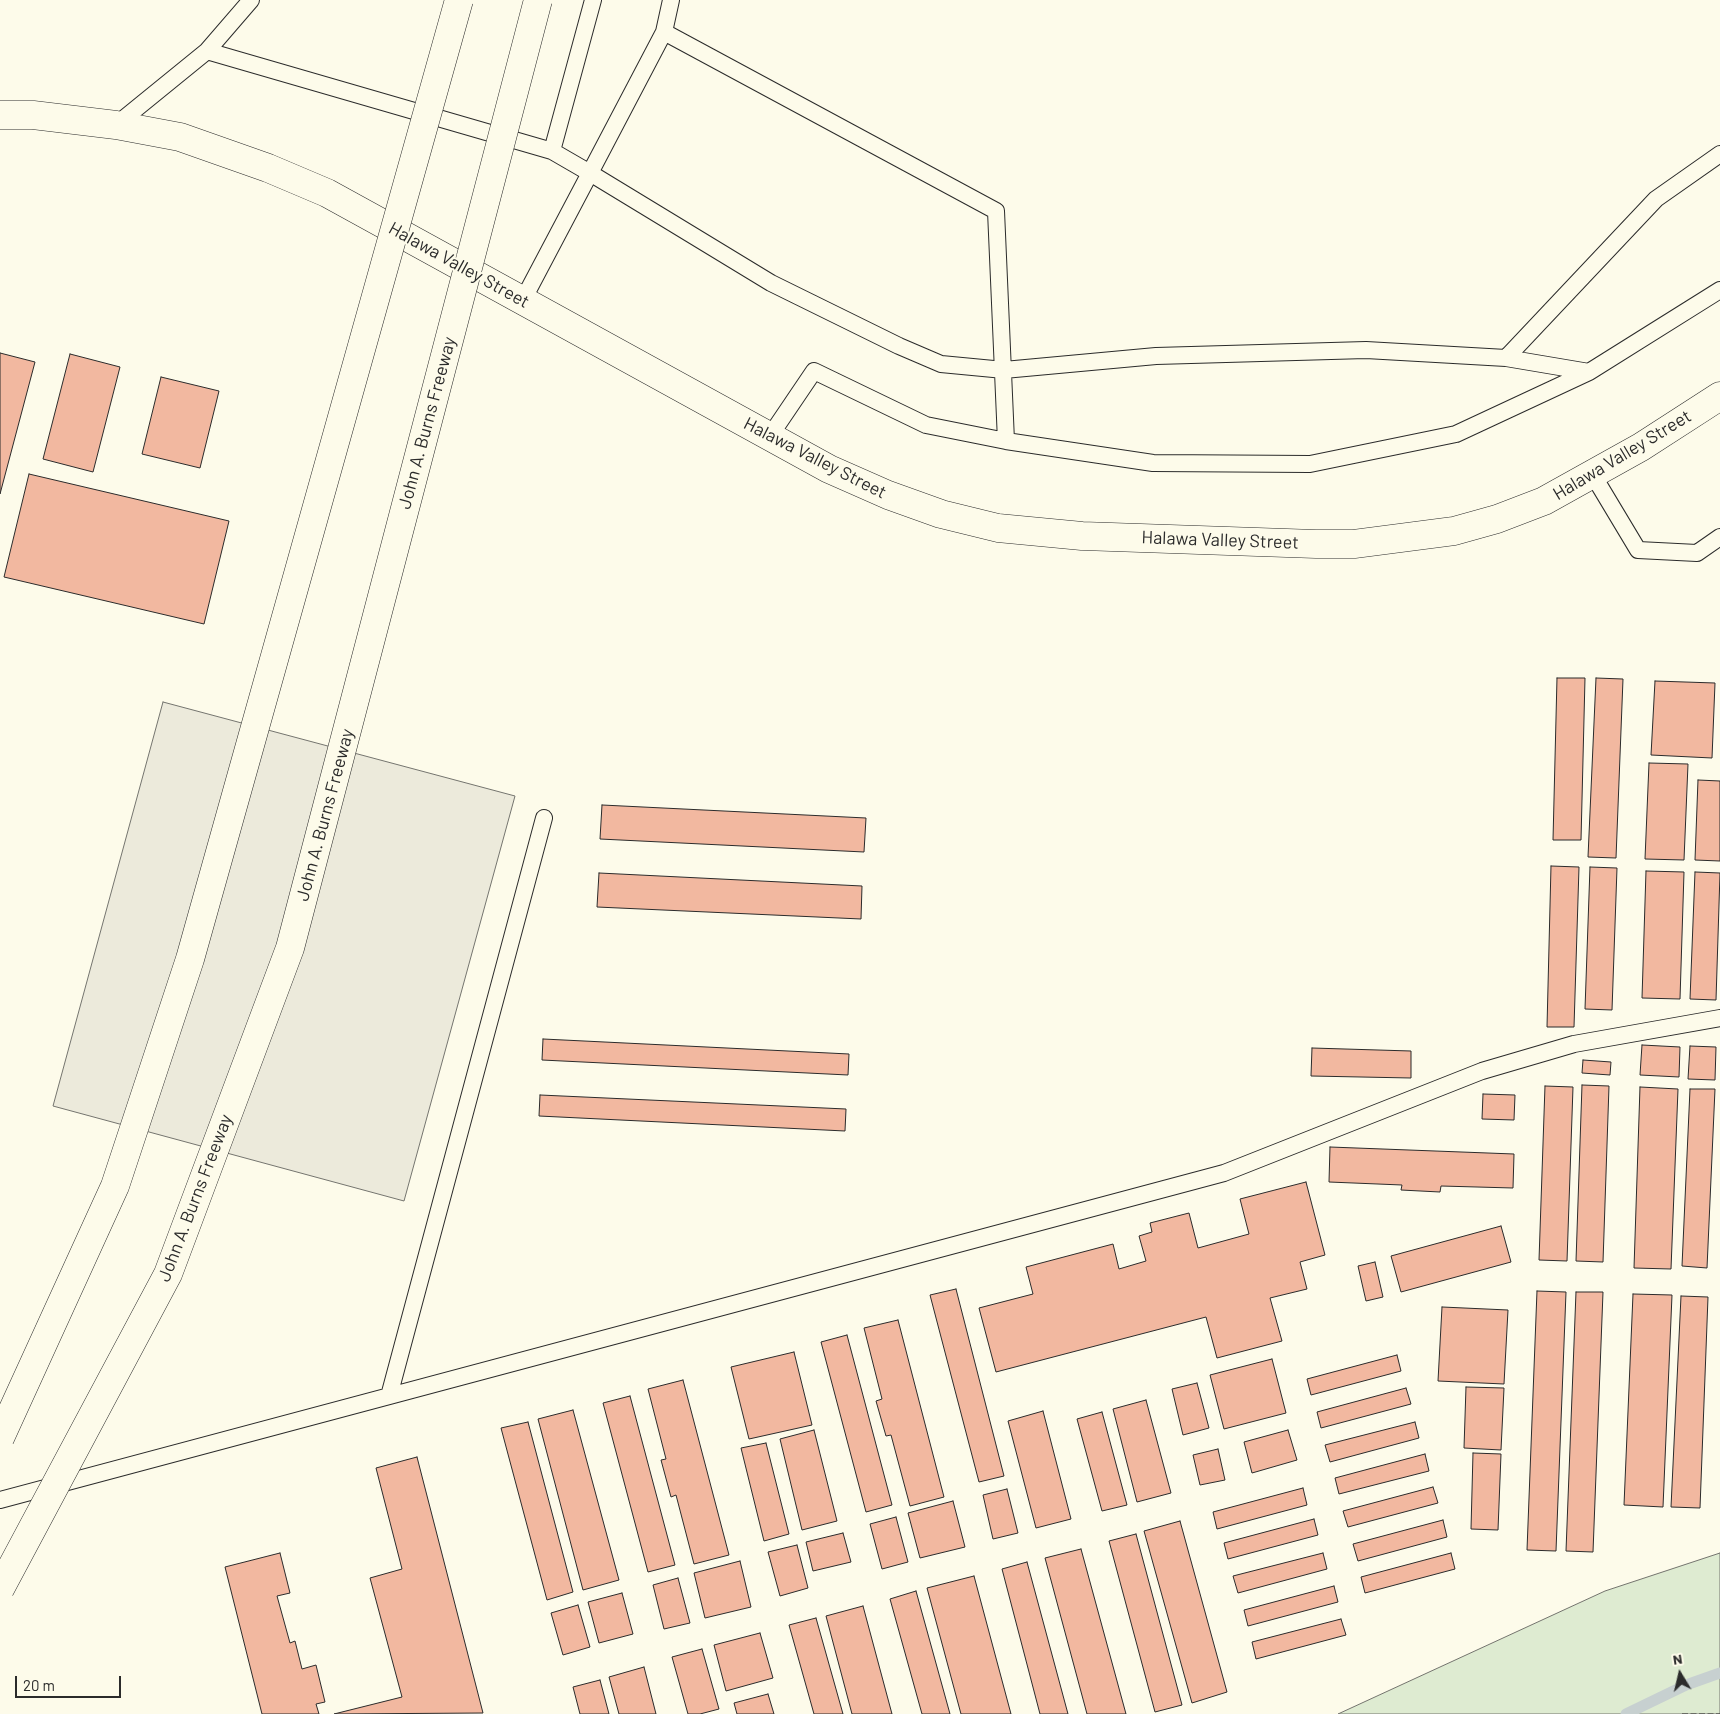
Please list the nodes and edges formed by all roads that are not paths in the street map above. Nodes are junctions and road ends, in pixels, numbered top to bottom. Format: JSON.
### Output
{"nodes":[{"id":1,"x":251,"y":0,"type":"edge"},
{"id":2,"x":459,"y":0,"type":"edge"},
{"id":3,"x":538,"y":0,"type":"edge"},
{"id":4,"x":593,"y":0,"type":"edge"},
{"id":5,"x":671,"y":0,"type":"edge"},
{"id":6,"x":664,"y":32,"type":"junction"},
{"id":7,"x":207,"y":51,"type":"junction"},
{"id":8,"x":0,"y":115,"type":"edge"},
{"id":9,"x":116,"y":126,"type":"junction"},
{"id":10,"x":552,"y":151,"type":"junction"},
{"id":11,"x":1720,"y":154,"type":"edge"},
{"id":12,"x":590,"y":173,"type":"junction"},
{"id":13,"x":1720,"y":290,"type":"edge"},
{"id":14,"x":523,"y":300,"type":"junction"},
{"id":15,"x":1506,"y":358,"type":"junction"},
{"id":16,"x":1004,"y":370,"type":"junction"},
{"id":17,"x":1589,"y":372,"type":"junction"},
{"id":18,"x":1720,"y":396,"type":"edge"},
{"id":19,"x":770,"y":436,"type":"junction"},
{"id":20,"x":1006,"y":441,"type":"junction"},
{"id":21,"x":1593,"y":475,"type":"junction"},
{"id":22,"x":1720,"y":537,"type":"edge"},
{"id":23,"x":544,"y":818,"type":"dead end"},
{"id":24,"x":1720,"y":1018,"type":"edge"},
{"id":25,"x":389,"y":1396,"type":"junction"},
{"id":26,"x":0,"y":1438,"type":"edge"},
{"id":27,"x":0,"y":1500,"type":"edge"},
{"id":28,"x":0,"y":1589,"type":"edge"}],
"edges":[{"from":1,"to":7,"type":"lane"},
{"from":2,"to":26,"type":"main road","bridge":true},
{"from":3,"to":28,"type":"main road","name":"John A. Burns Freeway","bridge":true},
{"from":4,"to":10,"type":"lane"},
{"from":5,"to":6,"type":"lane"},
{"from":6,"to":12,"type":"lane"},
{"from":6,"to":16,"type":"lane"},
{"from":7,"to":9,"type":"lane"},
{"from":7,"to":10,"type":"lane"},
{"from":8,"to":9,"type":"main road","name":"Halawa Valley Street"},
{"from":9,"to":14,"type":"main road","name":"Halawa Valley Street"},
{"from":10,"to":12,"type":"lane"},
{"from":11,"to":15,"type":"lane"},
{"from":12,"to":14,"type":"lane"},
{"from":12,"to":16,"type":"lane"},
{"from":13,"to":17,"type":"lane"},
{"from":14,"to":19,"type":"main road","name":"Halawa Valley Street"},
{"from":15,"to":16,"type":"lane"},
{"from":15,"to":17,"type":"lane"},
{"from":16,"to":20,"type":"lane"},
{"from":17,"to":20,"type":"lane"},
{"from":18,"to":21,"type":"main road","name":"Halawa Valley Street"},
{"from":19,"to":20,"type":"lane"},
{"from":19,"to":21,"type":"main road","name":"Halawa Valley Street"},
{"from":21,"to":22,"type":"lane"},
{"from":23,"to":25,"type":"lane"},
{"from":24,"to":25,"type":"lane"},
{"from":25,"to":27,"type":"lane"}]}
